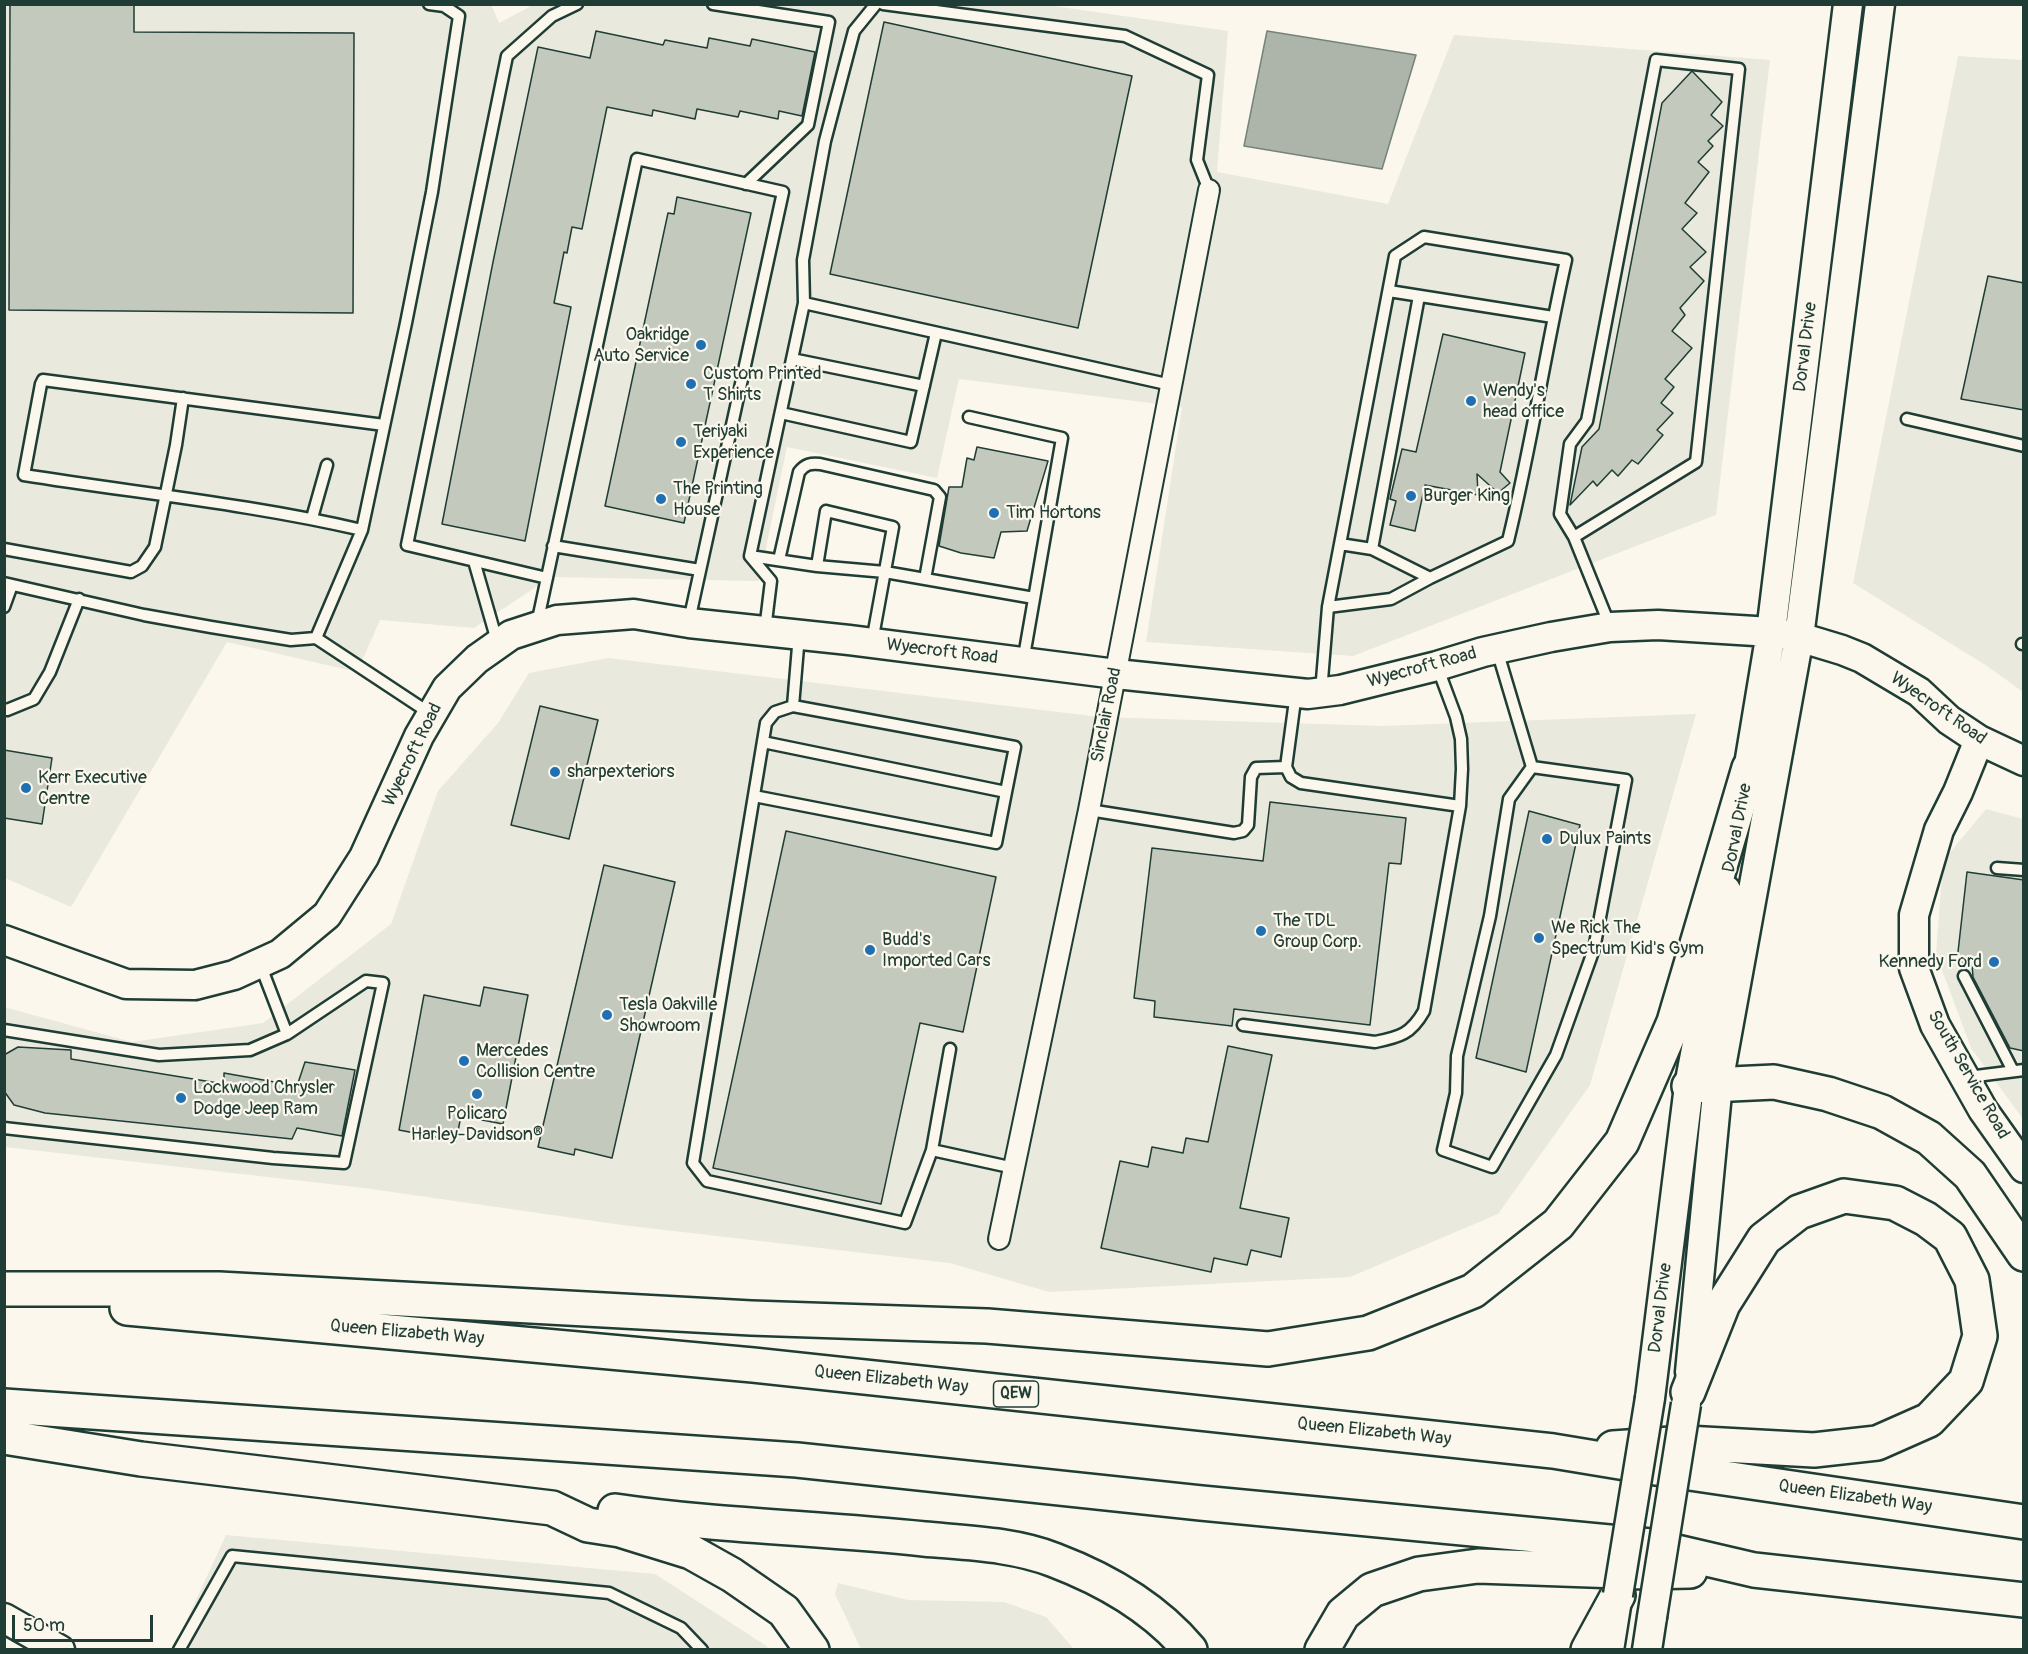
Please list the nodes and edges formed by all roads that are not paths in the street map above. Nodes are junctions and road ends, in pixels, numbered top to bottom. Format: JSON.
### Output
{"nodes":[{"id":1,"x":429,"y":4,"type":"edge"},
{"id":2,"x":577,"y":4,"type":"edge"},
{"id":3,"x":713,"y":4,"type":"edge"},
{"id":4,"x":876,"y":4,"type":"edge"},
{"id":5,"x":883,"y":4,"type":"edge"},
{"id":6,"x":1848,"y":4,"type":"edge"},
{"id":7,"x":1880,"y":4,"type":"edge"},
{"id":8,"x":746,"y":184,"type":"junction"},
{"id":9,"x":1209,"y":190,"type":"joint"},
{"id":10,"x":1389,"y":291,"type":"junction"},
{"id":11,"x":1419,"y":296,"type":"junction"},
{"id":12,"x":804,"y":303,"type":"junction"},
{"id":13,"x":1553,"y":317,"type":"junction"},
{"id":14,"x":936,"y":333,"type":"junction"},
{"id":15,"x":792,"y":359,"type":"junction"},
{"id":16,"x":1171,"y":385,"type":"junction"},
{"id":17,"x":924,"y":386,"type":"junction"},
{"id":18,"x":183,"y":398,"type":"junction"},
{"id":19,"x":781,"y":413,"type":"junction"},
{"id":20,"x":969,"y":417,"type":"dead end"},
{"id":21,"x":1906,"y":419,"type":"dead end"},
{"id":22,"x":384,"y":425,"type":"junction"},
{"id":23,"x":2024,"y":446,"type":"edge"},
{"id":24,"x":327,"y":465,"type":"dead end"},
{"id":25,"x":166,"y":495,"type":"junction"},
{"id":26,"x":312,"y":518,"type":"junction"},
{"id":27,"x":362,"y":530,"type":"junction"},
{"id":28,"x":1574,"y":537,"type":"junction"},
{"id":29,"x":1340,"y":544,"type":"junction"},
{"id":30,"x":553,"y":546,"type":"junction"},
{"id":31,"x":4,"y":549,"type":"edge"},
{"id":32,"x":1372,"y":549,"type":"junction"},
{"id":33,"x":750,"y":556,"type":"junction"},
{"id":34,"x":474,"y":561,"type":"junction"},
{"id":35,"x":779,"y":561,"type":"junction"},
{"id":36,"x":817,"y":566,"type":"junction"},
{"id":37,"x":700,"y":570,"type":"junction"},
{"id":38,"x":885,"y":572,"type":"junction"},
{"id":39,"x":547,"y":578,"type":"junction"},
{"id":40,"x":1430,"y":578,"type":"junction"},
{"id":41,"x":925,"y":579,"type":"junction"},
{"id":42,"x":8,"y":584,"type":"edge"},
{"id":43,"x":1034,"y":598,"type":"junction"},
{"id":44,"x":79,"y":599,"type":"junction"},
{"id":45,"x":4,"y":607,"type":"edge"},
{"id":46,"x":1328,"y":607,"type":"junction"},
{"id":47,"x":689,"y":623,"type":"junction"},
{"id":48,"x":536,"y":627,"type":"junction"},
{"id":49,"x":1610,"y":627,"type":"junction"},
{"id":50,"x":765,"y":631,"type":"junction"},
{"id":51,"x":1771,"y":632,"type":"junction"},
{"id":52,"x":799,"y":634,"type":"junction"},
{"id":53,"x":316,"y":638,"type":"junction"},
{"id":54,"x":1799,"y":638,"type":"junction"},
{"id":55,"x":872,"y":643,"type":"junction"},
{"id":56,"x":498,"y":644,"type":"junction"},
{"id":57,"x":1497,"y":649,"type":"junction"},
{"id":58,"x":1023,"y":662,"type":"junction"},
{"id":59,"x":1437,"y":666,"type":"junction"},
{"id":60,"x":1116,"y":674,"type":"junction"},
{"id":61,"x":1309,"y":693,"type":"junction"},
{"id":62,"x":793,"y":706,"type":"junction"},
{"id":63,"x":4,"y":710,"type":"edge"},
{"id":64,"x":432,"y":714,"type":"junction"},
{"id":65,"x":1979,"y":740,"type":"junction"},
{"id":66,"x":763,"y":742,"type":"junction"},
{"id":67,"x":2024,"y":761,"type":"edge"},
{"id":68,"x":1286,"y":767,"type":"junction"},
{"id":69,"x":1532,"y":767,"type":"junction"},
{"id":70,"x":1749,"y":768,"type":"junction"},
{"id":71,"x":1006,"y":792,"type":"junction"},
{"id":72,"x":754,"y":796,"type":"junction"},
{"id":73,"x":1460,"y":806,"type":"junction"},
{"id":74,"x":1089,"y":810,"type":"junction"},
{"id":75,"x":1997,"y":868,"type":"dead end"},
{"id":76,"x":2024,"y":870,"type":"edge"},
{"id":77,"x":4,"y":940,"type":"edge"},
{"id":78,"x":260,"y":964,"type":"junction"},
{"id":79,"x":1964,"y":976,"type":"dead end"},
{"id":80,"x":1243,"y":1025,"type":"dead end"},
{"id":81,"x":4,"y":1030,"type":"edge"},
{"id":82,"x":287,"y":1034,"type":"junction"},
{"id":83,"x":950,"y":1049,"type":"dead end"},
{"id":84,"x":2018,"y":1070,"type":"edge"},
{"id":85,"x":1965,"y":1077,"type":"junction"},
{"id":86,"x":1704,"y":1085,"type":"junction"},
{"id":87,"x":4,"y":1128,"type":"edge"},
{"id":88,"x":932,"y":1150,"type":"junction"},
{"id":89,"x":1014,"y":1168,"type":"junction"},
{"id":90,"x":2024,"y":1168,"type":"edge"},
{"id":91,"x":999,"y":1239,"type":"dead end"},
{"id":92,"x":2024,"y":1254,"type":"edge"},
{"id":93,"x":4,"y":1289,"type":"edge"},
{"id":94,"x":4,"y":1297,"type":"edge"},
{"id":95,"x":1687,"y":1398,"type":"junction"},
{"id":96,"x":4,"y":1406,"type":"edge"},
{"id":97,"x":4,"y":1437,"type":"edge"},
{"id":98,"x":1553,"y":1451,"type":"junction"},
{"id":99,"x":552,"y":1508,"type":"junction"},
{"id":100,"x":2024,"y":1522,"type":"edge"},
{"id":101,"x":1754,"y":1570,"type":"junction"},
{"id":102,"x":1618,"y":1595,"type":"junction"},
{"id":103,"x":2024,"y":1600,"type":"edge"},
{"id":104,"x":4,"y":1618,"type":"edge"},
{"id":105,"x":60,"y":1650,"type":"edge"},
{"id":106,"x":179,"y":1650,"type":"edge"},
{"id":107,"x":702,"y":1650,"type":"edge"},
{"id":108,"x":812,"y":1650,"type":"edge"},
{"id":109,"x":1190,"y":1650,"type":"edge"},
{"id":110,"x":1322,"y":1650,"type":"edge"},
{"id":111,"x":1588,"y":1650,"type":"edge"},
{"id":112,"x":1609,"y":1650,"type":"edge"},
{"id":113,"x":1647,"y":1650,"type":"edge"}],
"edges":[{"from":1,"to":22,"type":"lane"},
{"from":2,"to":34,"type":"lane"},
{"from":3,"to":8,"type":"lane"},
{"from":4,"to":12,"type":"lane"},
{"from":5,"to":9,"type":"lane"},
{"from":6,"to":51,"type":"main road","name":"Dorval Drive"},
{"from":7,"to":54,"type":"main road","name":"Dorval Drive"},
{"from":8,"to":30,"type":"lane"},
{"from":8,"to":37,"type":"lane"},
{"from":9,"to":16,"type":"street","name":"Sinclair Road"},
{"from":10,"to":11,"type":"lane"},
{"from":10,"to":13,"type":"lane"},
{"from":10,"to":29,"type":"lane"},
{"from":11,"to":13,"type":"lane"},
{"from":11,"to":32,"type":"lane"},
{"from":12,"to":14,"type":"lane"},
{"from":12,"to":15,"type":"lane"},
{"from":13,"to":40,"type":"lane"},
{"from":14,"to":16,"type":"lane"},
{"from":14,"to":17,"type":"lane"},
{"from":15,"to":17,"type":"lane"},
{"from":15,"to":19,"type":"lane"},
{"from":16,"to":60,"type":"street","name":"Sinclair Road"},
{"from":17,"to":19,"type":"lane"},
{"from":18,"to":22,"type":"lane"},
{"from":18,"to":25,"type":"lane"},
{"from":18,"to":25,"type":"lane"},
{"from":19,"to":33,"type":"lane"},
{"from":20,"to":43,"type":"lane"},
{"from":21,"to":23,"type":"lane"},
{"from":22,"to":27,"type":"lane"},
{"from":24,"to":26,"type":"lane"},
{"from":25,"to":26,"type":"lane"},
{"from":25,"to":31,"type":"lane"},
{"from":26,"to":27,"type":"lane"},
{"from":27,"to":53,"type":"lane"},
{"from":28,"to":28,"type":"lane"},
{"from":28,"to":49,"type":"lane"},
{"from":29,"to":32,"type":"lane"},
{"from":29,"to":46,"type":"lane"},
{"from":30,"to":37,"type":"lane"},
{"from":30,"to":39,"type":"lane"},
{"from":32,"to":40,"type":"lane"},
{"from":33,"to":35,"type":"lane"},
{"from":33,"to":50,"type":"lane"},
{"from":34,"to":39,"type":"lane"},
{"from":34,"to":56,"type":"lane"},
{"from":35,"to":36,"type":"lane"},
{"from":35,"to":41,"type":"lane"},
{"from":36,"to":38,"type":"lane"},
{"from":36,"to":38,"type":"lane"},
{"from":37,"to":47,"type":"lane"},
{"from":38,"to":41,"type":"lane"},
{"from":38,"to":55,"type":"lane"},
{"from":39,"to":48,"type":"lane"},
{"from":40,"to":46,"type":"lane"},
{"from":41,"to":43,"type":"lane"},
{"from":42,"to":44,"type":"lane"},
{"from":42,"to":45,"type":"lane"},
{"from":43,"to":58,"type":"lane"},
{"from":44,"to":53,"type":"lane"},
{"from":44,"to":63,"type":"lane"},
{"from":46,"to":61,"type":"lane"},
{"from":47,"to":48,"type":"main road","name":"Wyecroft Road"},
{"from":47,"to":50,"type":"main road","name":"Wyecroft Road"},
{"from":48,"to":56,"type":"main road","name":"Wyecroft Road"},
{"from":49,"to":51,"type":"main road","name":"Wyecroft Road"},
{"from":49,"to":57,"type":"main road","name":"Wyecroft Road"},
{"from":50,"to":52,"type":"main road","name":"Wyecroft Road"},
{"from":51,"to":54,"type":"main road","name":"Wyecroft Road"},
{"from":51,"to":70,"type":"main road","name":"Dorval Drive"},
{"from":52,"to":55,"type":"main road","name":"Wyecroft Road"},
{"from":52,"to":62,"type":"lane"},
{"from":53,"to":64,"type":"lane"},
{"from":54,"to":65,"type":"main road","name":"Wyecroft Road"},
{"from":54,"to":86,"type":"main road","name":"Dorval Drive"},
{"from":55,"to":58,"type":"main road","name":"Wyecroft Road"},
{"from":56,"to":64,"type":"main road","name":"Wyecroft Road"},
{"from":57,"to":59,"type":"main road","name":"Wyecroft Road"},
{"from":57,"to":69,"type":"lane"},
{"from":58,"to":60,"type":"main road","name":"Wyecroft Road"},
{"from":59,"to":61,"type":"main road","name":"Wyecroft Road"},
{"from":59,"to":73,"type":"lane"},
{"from":60,"to":61,"type":"main road","name":"Wyecroft Road"},
{"from":60,"to":74,"type":"street","name":"Sinclair Road"},
{"from":61,"to":68,"type":"lane"},
{"from":62,"to":66,"type":"lane"},
{"from":62,"to":71,"type":"lane"},
{"from":64,"to":78,"type":"main road","name":"Wyecroft Road"},
{"from":65,"to":67,"type":"main road","name":"Wyecroft Road"},
{"from":65,"to":85,"type":"main road","name":"South Service Road"},
{"from":66,"to":71,"type":"lane"},
{"from":66,"to":72,"type":"lane"},
{"from":68,"to":73,"type":"lane"},
{"from":68,"to":74,"type":"lane"},
{"from":69,"to":69,"type":"lane"},
{"from":70,"to":86,"type":"main road","name":"Dorval Drive"},
{"from":70,"to":93,"type":"highway"},
{"from":71,"to":72,"type":"lane"},
{"from":72,"to":88,"type":"lane"},
{"from":73,"to":80,"type":"lane"},
{"from":74,"to":89,"type":"street","name":"Sinclair Road"},
{"from":75,"to":76,"type":"lane"},
{"from":77,"to":78,"type":"main road","name":"Wyecroft Road"},
{"from":78,"to":82,"type":"lane"},
{"from":79,"to":84,"type":"lane"},
{"from":81,"to":82,"type":"lane"},
{"from":82,"to":87,"type":"lane"},
{"from":83,"to":88,"type":"lane"},
{"from":84,"to":85,"type":"lane"},
{"from":85,"to":90,"type":"main road","name":"South Service Road"},
{"from":86,"to":92,"type":"highway"},
{"from":86,"to":95,"type":"main road","name":"Dorval Drive"},
{"from":86,"to":102,"type":"main road","name":"Dorval Drive","bridge":true},
{"from":88,"to":89,"type":"lane"},
{"from":89,"to":91,"type":"street","name":"Sinclair Road"},
{"from":94,"to":98,"type":"highway","name":"Queen Elizabeth Way","number":"QEW"},
{"from":95,"to":98,"type":"highway"},
{"from":95,"to":113,"type":"main road","name":"Dorval Drive","bridge":true},
{"from":96,"to":101,"type":"highway"},
{"from":97,"to":99,"type":"highway"},
{"from":98,"to":100,"type":"highway","name":"Queen Elizabeth Way","number":"QEW"},
{"from":99,"to":108,"type":"highway"},
{"from":99,"to":109,"type":"highway"},
{"from":101,"to":103,"type":"highway"},
{"from":101,"to":110,"type":"highway"},
{"from":102,"to":111,"type":"highway"},
{"from":102,"to":112,"type":"main road","name":"Dorval Drive"},
{"from":104,"to":105,"type":"main road"},
{"from":106,"to":107,"type":"lane"}]}
